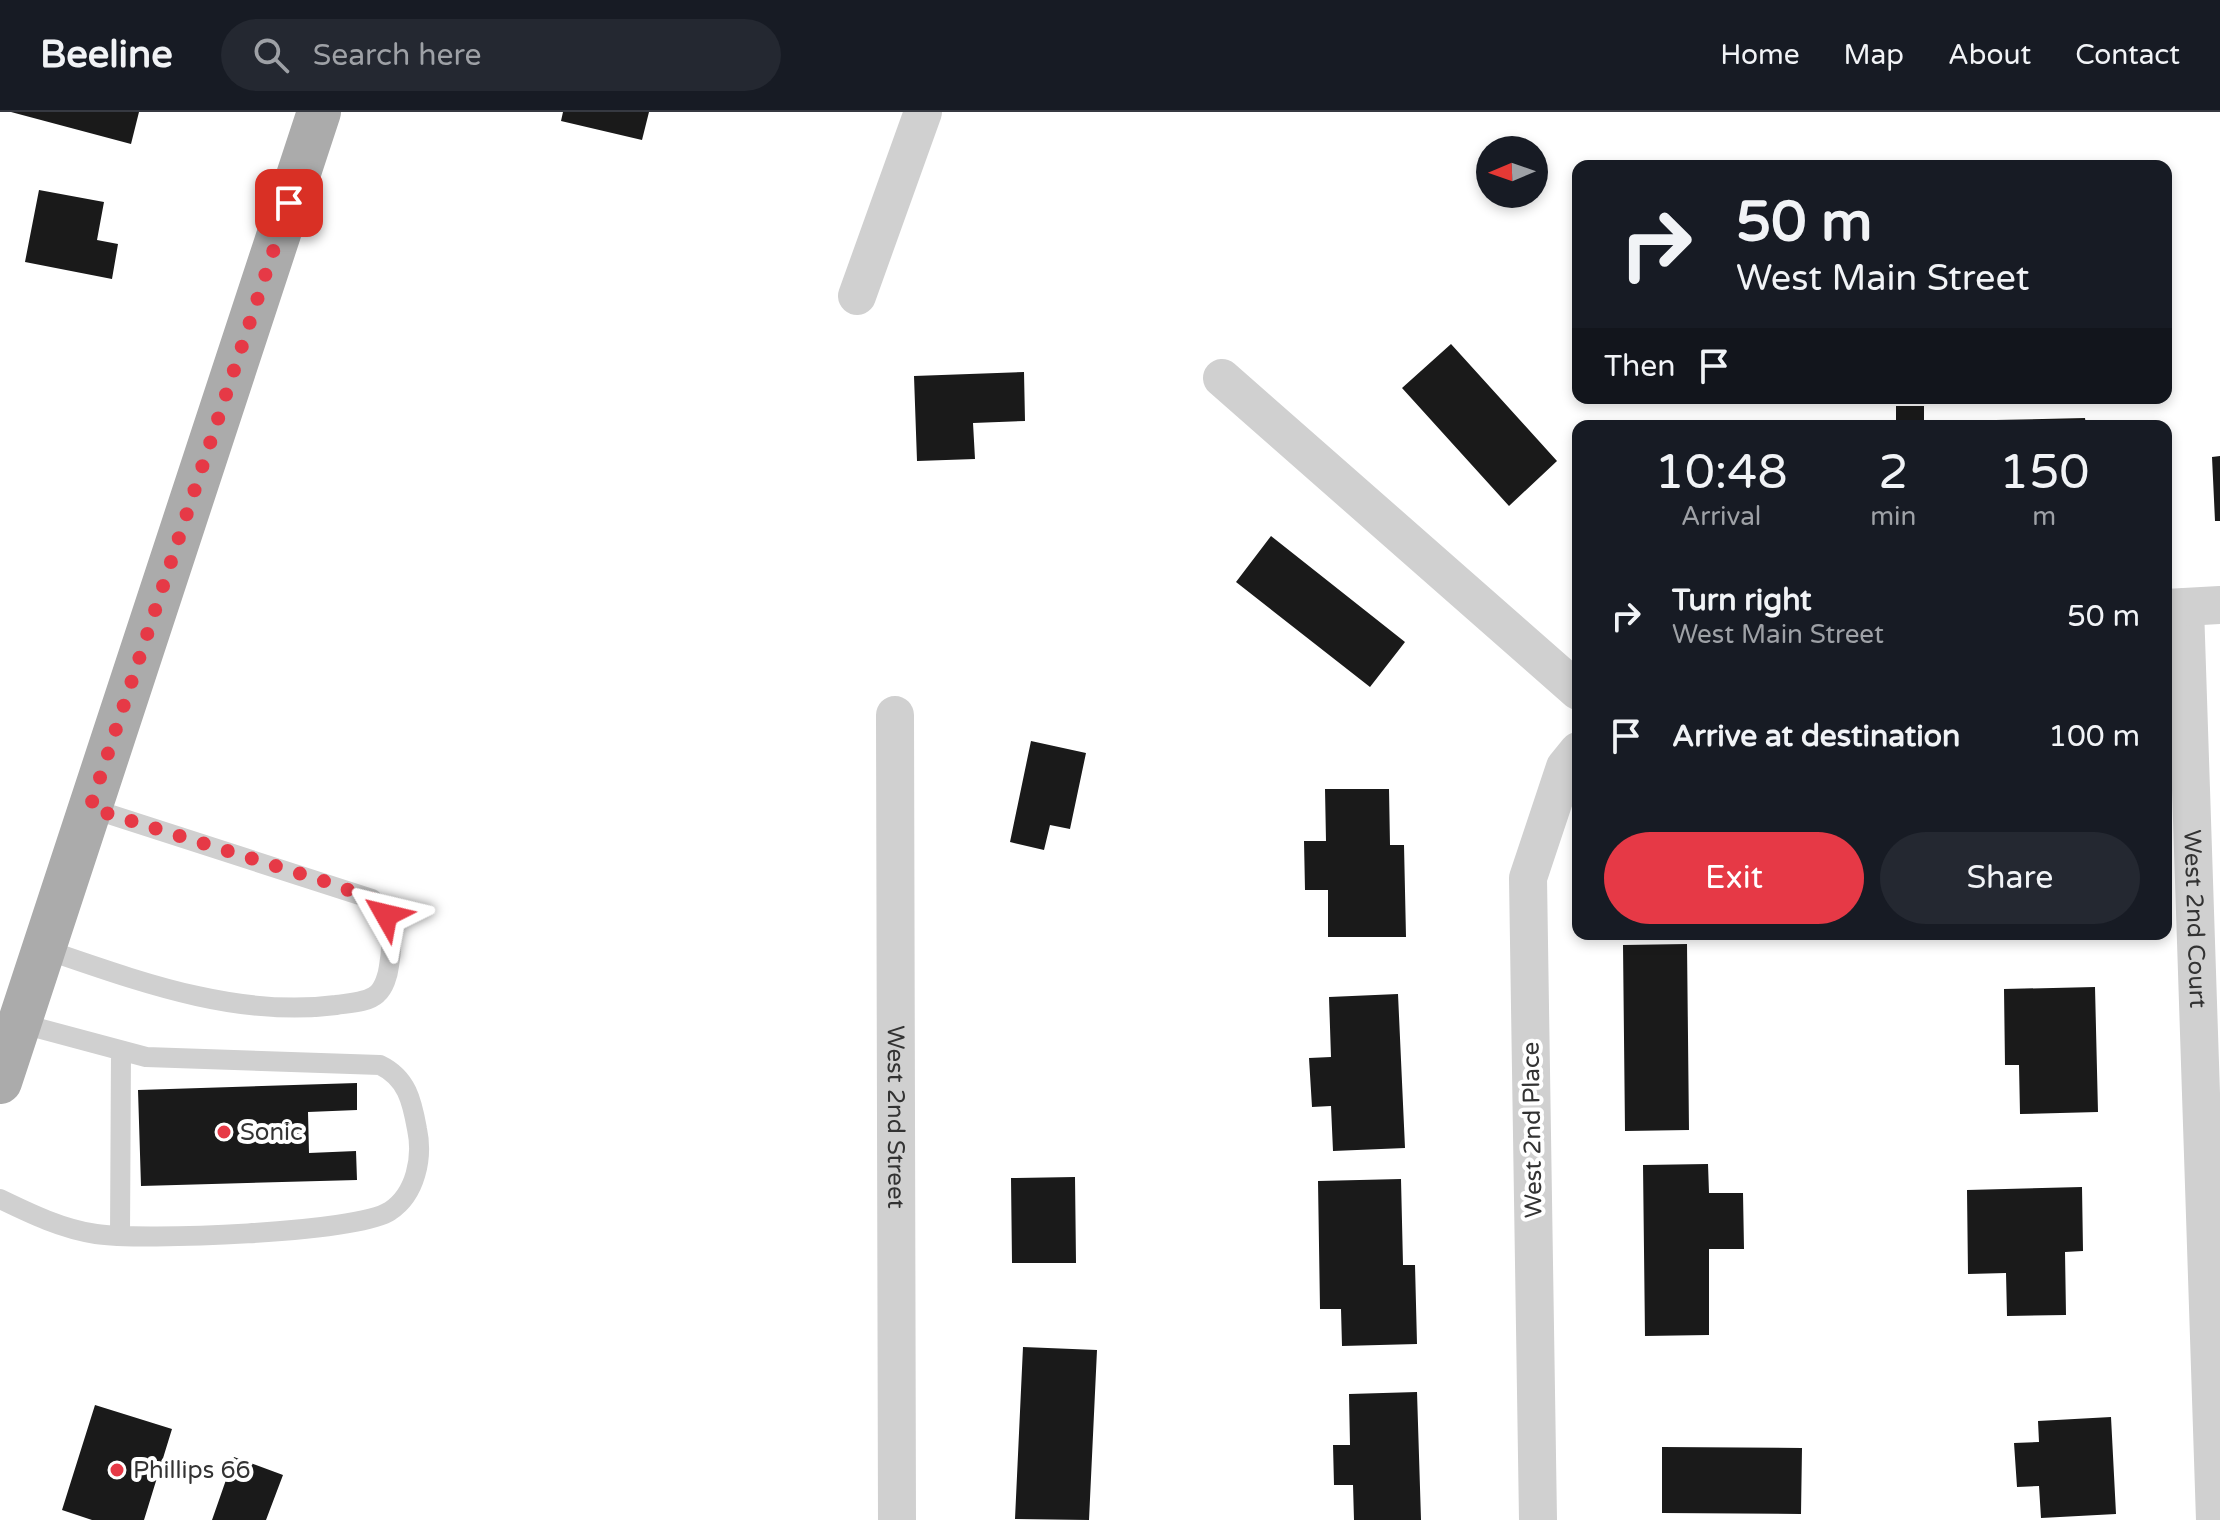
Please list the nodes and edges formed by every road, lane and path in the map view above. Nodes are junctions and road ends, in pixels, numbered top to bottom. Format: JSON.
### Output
{"nodes":[{"id":1,"x":319,"y":112,"type":"edge"},
{"id":2,"x":923,"y":112,"type":"edge"},
{"id":3,"x":857,"y":296,"type":"dead end"},
{"id":4,"x":1222,"y":378,"type":"dead end"},
{"id":5,"x":2190,"y":607,"type":"edge"},
{"id":6,"x":1572,"y":686,"type":"edge"},
{"id":7,"x":895,"y":715,"type":"dead end"},
{"id":8,"x":1572,"y":758,"type":"edge"},
{"id":9,"x":90,"y":808,"type":"junction"},
{"id":10,"x":44,"y":949,"type":"junction"},
{"id":11,"x":19,"y":1023,"type":"junction"},
{"id":12,"x":121,"y":1051,"type":"junction"},
{"id":13,"x":0,"y":1082,"type":"edge"},
{"id":14,"x":0,"y":1199,"type":"edge"},
{"id":15,"x":120,"y":1235,"type":"junction"},
{"id":16,"x":897,"y":1520,"type":"edge"},
{"id":17,"x":1538,"y":1520,"type":"edge"},
{"id":18,"x":2215,"y":1520,"type":"edge"}],
"edges":[{"from":1,"to":9,"type":"main road"},
{"from":2,"to":3,"type":"street"},
{"from":4,"to":6,"type":"street"},
{"from":5,"to":18,"type":"street","name":"West 2nd Court"},
{"from":7,"to":16,"type":"street","name":"West 2nd Street"},
{"from":8,"to":17,"type":"street","name":"West 2nd Place"},
{"from":9,"to":10,"type":"main road"},
{"from":9,"to":10,"type":"lane"},
{"from":10,"to":11,"type":"main road"},
{"from":11,"to":12,"type":"lane"},
{"from":11,"to":13,"type":"main road"},
{"from":12,"to":15,"type":"lane"},
{"from":12,"to":15,"type":"lane"},
{"from":14,"to":15,"type":"lane"}]}
